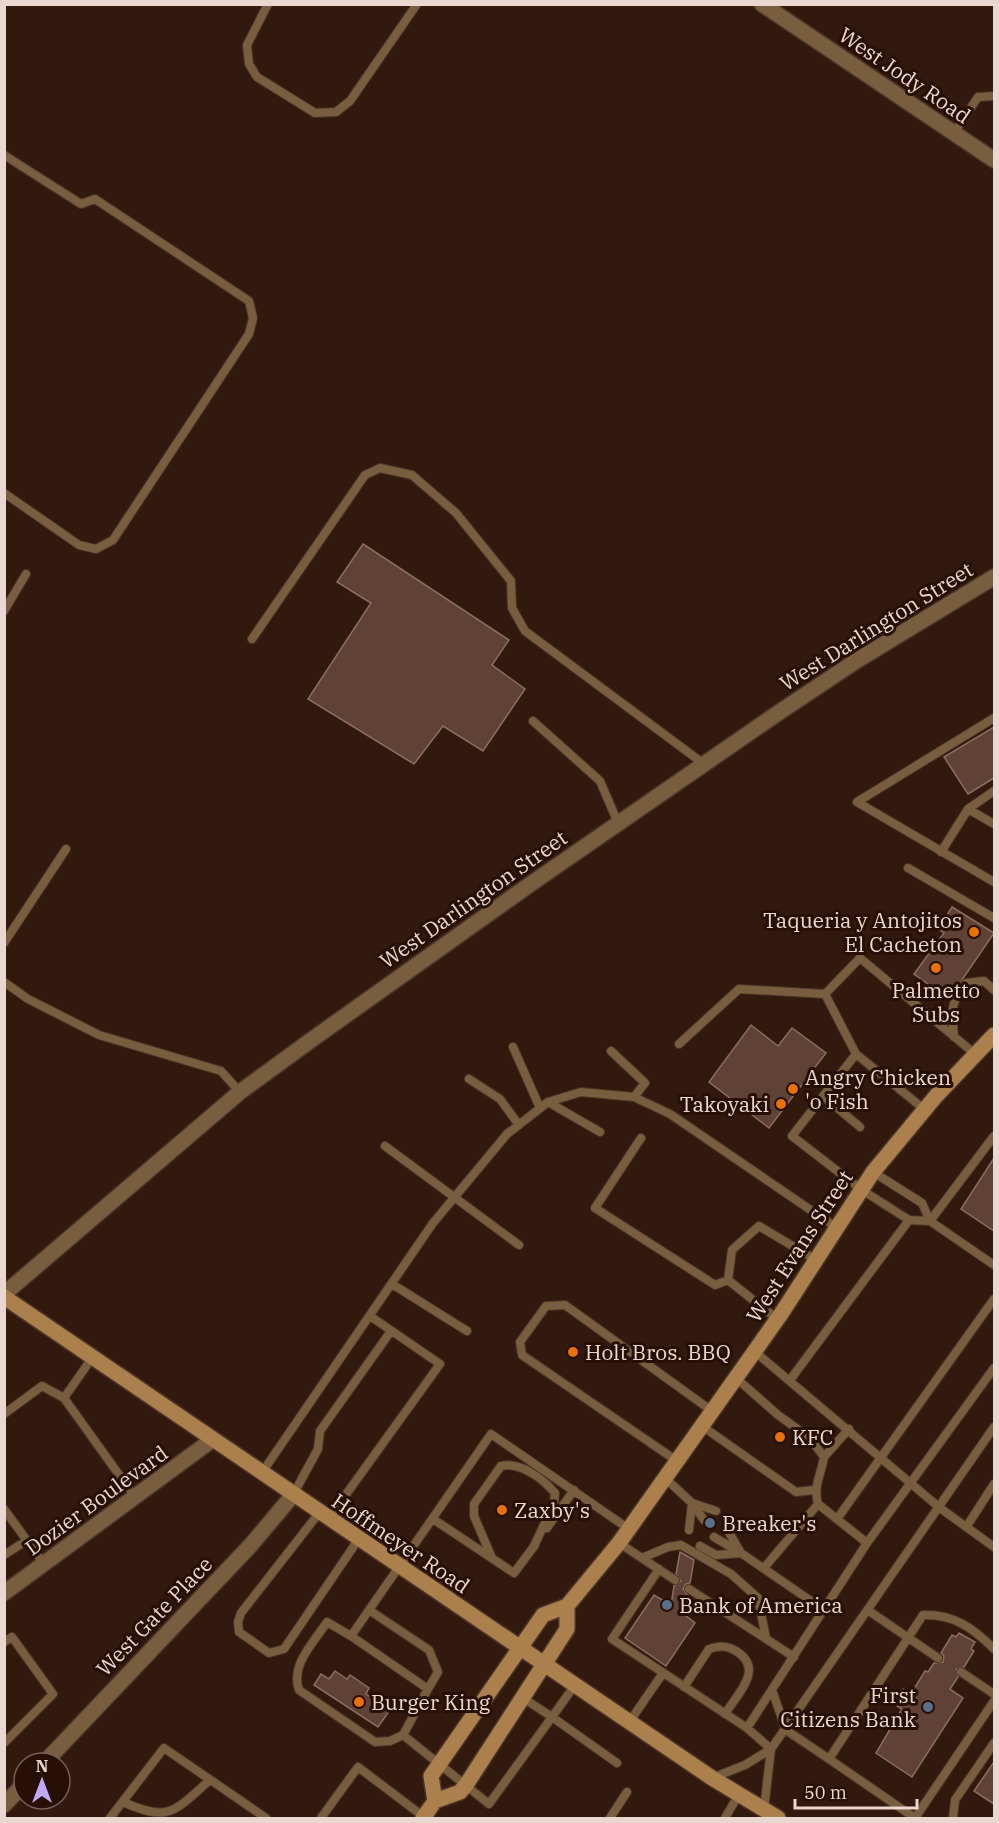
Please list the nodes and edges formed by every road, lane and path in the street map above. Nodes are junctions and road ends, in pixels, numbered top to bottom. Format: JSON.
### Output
{"nodes":[{"id":1,"x":268,"y":4,"type":"edge"},
{"id":2,"x":417,"y":4,"type":"edge"},
{"id":3,"x":762,"y":4,"type":"edge"},
{"id":4,"x":994,"y":96,"type":"edge"},
{"id":5,"x":954,"y":133,"type":"junction"},
{"id":6,"x":4,"y":155,"type":"edge"},
{"id":7,"x":994,"y":160,"type":"edge"},
{"id":8,"x":4,"y":493,"type":"edge"},
{"id":9,"x":26,"y":574,"type":"dead end"},
{"id":10,"x":994,"y":577,"type":"edge"},
{"id":11,"x":4,"y":611,"type":"edge"},
{"id":12,"x":252,"y":639,"type":"dead end"},
{"id":13,"x":994,"y":718,"type":"edge"},
{"id":14,"x":533,"y":721,"type":"dead end"},
{"id":15,"x":704,"y":764,"type":"junction"},
{"id":16,"x":994,"y":791,"type":"edge"},
{"id":17,"x":968,"y":808,"type":"junction"},
{"id":18,"x":618,"y":823,"type":"junction"},
{"id":19,"x":994,"y":824,"type":"edge"},
{"id":20,"x":66,"y":849,"type":"dead end"},
{"id":21,"x":941,"y":852,"type":"junction"},
{"id":22,"x":908,"y":868,"type":"dead end"},
{"id":23,"x":994,"y":882,"type":"edge"},
{"id":24,"x":994,"y":918,"type":"edge"},
{"id":25,"x":4,"y":943,"type":"edge"},
{"id":26,"x":4,"y":982,"type":"edge"},
{"id":27,"x":994,"y":990,"type":"edge"},
{"id":28,"x":825,"y":994,"type":"junction"},
{"id":29,"x":994,"y":1035,"type":"edge"},
{"id":30,"x":954,"y":1037,"type":"junction"},
{"id":31,"x":679,"y":1044,"type":"dead end"},
{"id":32,"x":513,"y":1047,"type":"dead end"},
{"id":33,"x":612,"y":1051,"type":"dead end"},
{"id":34,"x":856,"y":1054,"type":"junction"},
{"id":35,"x":975,"y":1054,"type":"junction"},
{"id":36,"x":469,"y":1079,"type":"dead end"},
{"id":37,"x":240,"y":1092,"type":"junction"},
{"id":38,"x":823,"y":1096,"type":"junction"},
{"id":39,"x":634,"y":1097,"type":"junction"},
{"id":40,"x":548,"y":1102,"type":"junction"},
{"id":41,"x":540,"y":1108,"type":"junction"},
{"id":42,"x":924,"y":1109,"type":"junction"},
{"id":43,"x":519,"y":1125,"type":"junction"},
{"id":44,"x":860,"y":1127,"type":"dead end"},
{"id":45,"x":600,"y":1132,"type":"dead end"},
{"id":46,"x":994,"y":1136,"type":"edge"},
{"id":47,"x":641,"y":1138,"type":"dead end"},
{"id":48,"x":385,"y":1146,"type":"dead end"},
{"id":49,"x":873,"y":1172,"type":"junction"},
{"id":50,"x":862,"y":1190,"type":"junction"},
{"id":51,"x":456,"y":1196,"type":"junction"},
{"id":52,"x":909,"y":1220,"type":"junction"},
{"id":53,"x":930,"y":1221,"type":"junction"},
{"id":54,"x":837,"y":1228,"type":"junction"},
{"id":55,"x":519,"y":1245,"type":"dead end"},
{"id":56,"x":816,"y":1260,"type":"junction"},
{"id":57,"x":994,"y":1265,"type":"edge"},
{"id":58,"x":728,"y":1280,"type":"junction"},
{"id":59,"x":392,"y":1284,"type":"junction"},
{"id":60,"x":4,"y":1296,"type":"edge"},
{"id":61,"x":994,"y":1299,"type":"edge"},
{"id":62,"x":370,"y":1316,"type":"junction"},
{"id":63,"x":777,"y":1319,"type":"junction"},
{"id":64,"x":391,"y":1330,"type":"junction"},
{"id":65,"x":466,"y":1331,"type":"dead end"},
{"id":66,"x":754,"y":1351,"type":"junction"},
{"id":67,"x":92,"y":1358,"type":"junction"},
{"id":68,"x":994,"y":1368,"type":"edge"},
{"id":69,"x":736,"y":1378,"type":"junction"},
{"id":70,"x":790,"y":1380,"type":"junction"},
{"id":71,"x":64,"y":1398,"type":"junction"},
{"id":72,"x":712,"y":1411,"type":"junction"},
{"id":73,"x":4,"y":1414,"type":"edge"},
{"id":74,"x":702,"y":1426,"type":"junction"},
{"id":75,"x":994,"y":1427,"type":"edge"},
{"id":76,"x":849,"y":1429,"type":"junction"},
{"id":77,"x":212,"y":1440,"type":"junction"},
{"id":78,"x":824,"y":1457,"type":"junction"},
{"id":79,"x":881,"y":1458,"type":"junction"},
{"id":80,"x":677,"y":1461,"type":"junction"},
{"id":81,"x":261,"y":1474,"type":"junction"},
{"id":82,"x":664,"y":1478,"type":"junction"},
{"id":83,"x":910,"y":1483,"type":"junction"},
{"id":84,"x":994,"y":1484,"type":"edge"},
{"id":85,"x":573,"y":1490,"type":"junction"},
{"id":86,"x":814,"y":1490,"type":"junction"},
{"id":87,"x":292,"y":1495,"type":"junction"},
{"id":88,"x":135,"y":1497,"type":"junction"},
{"id":89,"x":692,"y":1503,"type":"junction"},
{"id":90,"x":818,"y":1504,"type":"junction"},
{"id":91,"x":940,"y":1508,"type":"junction"},
{"id":92,"x":4,"y":1509,"type":"edge"},
{"id":93,"x":716,"y":1511,"type":"dead end"},
{"id":94,"x":324,"y":1516,"type":"junction"},
{"id":95,"x":433,"y":1519,"type":"junction"},
{"id":96,"x":837,"y":1519,"type":"junction"},
{"id":97,"x":704,"y":1520,"type":"dead end"},
{"id":98,"x":967,"y":1526,"type":"junction"},
{"id":99,"x":629,"y":1528,"type":"junction"},
{"id":100,"x":728,"y":1528,"type":"dead end"},
{"id":101,"x":689,"y":1530,"type":"dead end"},
{"id":102,"x":714,"y":1538,"type":"dead end"},
{"id":103,"x":358,"y":1540,"type":"junction"},
{"id":104,"x":26,"y":1541,"type":"junction"},
{"id":105,"x":619,"y":1543,"type":"junction"},
{"id":106,"x":867,"y":1543,"type":"junction"},
{"id":107,"x":700,"y":1546,"type":"dead end"},
{"id":108,"x":994,"y":1547,"type":"edge"},
{"id":109,"x":533,"y":1548,"type":"junction"},
{"id":110,"x":741,"y":1553,"type":"junction"},
{"id":111,"x":4,"y":1555,"type":"edge"},
{"id":112,"x":492,"y":1558,"type":"junction"},
{"id":113,"x":642,"y":1558,"type":"junction"},
{"id":114,"x":44,"y":1564,"type":"junction"},
{"id":115,"x":399,"y":1567,"type":"junction"},
{"id":116,"x":764,"y":1568,"type":"junction"},
{"id":117,"x":659,"y":1569,"type":"junction"},
{"id":118,"x":675,"y":1580,"type":"dead end"},
{"id":119,"x":690,"y":1589,"type":"dead end"},
{"id":120,"x":4,"y":1593,"type":"edge"},
{"id":121,"x":567,"y":1606,"type":"junction"},
{"id":122,"x":369,"y":1610,"type":"junction"},
{"id":123,"x":824,"y":1610,"type":"junction"},
{"id":124,"x":869,"y":1611,"type":"junction"},
{"id":125,"x":351,"y":1636,"type":"junction"},
{"id":126,"x":766,"y":1638,"type":"junction"},
{"id":127,"x":908,"y":1638,"type":"junction"},
{"id":128,"x":4,"y":1642,"type":"edge"},
{"id":129,"x":520,"y":1648,"type":"junction"},
{"id":130,"x":994,"y":1649,"type":"edge"},
{"id":131,"x":794,"y":1657,"type":"junction"},
{"id":132,"x":938,"y":1658,"type":"dead end"},
{"id":133,"x":545,"y":1665,"type":"junction"},
{"id":134,"x":961,"y":1672,"type":"dead end"},
{"id":135,"x":663,"y":1673,"type":"junction"},
{"id":136,"x":575,"y":1685,"type":"junction"},
{"id":137,"x":684,"y":1687,"type":"junction"},
{"id":138,"x":428,"y":1689,"type":"junction"},
{"id":139,"x":772,"y":1690,"type":"junction"},
{"id":140,"x":994,"y":1694,"type":"edge"},
{"id":141,"x":523,"y":1698,"type":"junction"},
{"id":142,"x":994,"y":1701,"type":"edge"},
{"id":143,"x":725,"y":1714,"type":"junction"},
{"id":144,"x":552,"y":1717,"type":"junction"},
{"id":145,"x":630,"y":1721,"type":"junction"},
{"id":146,"x":747,"y":1728,"type":"junction"},
{"id":147,"x":786,"y":1730,"type":"junction"},
{"id":148,"x":403,"y":1735,"type":"junction"},
{"id":149,"x":4,"y":1743,"type":"edge"},
{"id":150,"x":994,"y":1743,"type":"edge"},
{"id":151,"x":771,"y":1749,"type":"junction"},
{"id":152,"x":55,"y":1751,"type":"edge"},
{"id":153,"x":829,"y":1759,"type":"junction"},
{"id":154,"x":617,"y":1763,"type":"dead end"},
{"id":155,"x":440,"y":1766,"type":"junction"},
{"id":156,"x":711,"y":1778,"type":"junction"},
{"id":157,"x":210,"y":1780,"type":"junction"},
{"id":158,"x":466,"y":1785,"type":"junction"},
{"id":159,"x":627,"y":1792,"type":"dead end"},
{"id":160,"x":740,"y":1793,"type":"junction"},
{"id":161,"x":435,"y":1801,"type":"junction"},
{"id":162,"x":123,"y":1802,"type":"junction"},
{"id":163,"x":764,"y":1809,"type":"junction"},
{"id":164,"x":110,"y":1818,"type":"edge"},
{"id":165,"x":266,"y":1818,"type":"edge"},
{"id":166,"x":321,"y":1818,"type":"edge"},
{"id":167,"x":424,"y":1818,"type":"edge"},
{"id":168,"x":610,"y":1818,"type":"edge"},
{"id":169,"x":725,"y":1818,"type":"edge"},
{"id":170,"x":778,"y":1818,"type":"edge"},
{"id":171,"x":915,"y":1818,"type":"edge"},
{"id":172,"x":952,"y":1818,"type":"edge"}],
"edges":[{"from":1,"to":2,"type":"lane"},
{"from":3,"to":5,"type":"street","name":"West Jody Road"},
{"from":4,"to":5,"type":"lane"},
{"from":5,"to":7,"type":"street","name":"West Jody Road"},
{"from":6,"to":8,"type":"lane"},
{"from":9,"to":11,"type":"lane"},
{"from":10,"to":15,"type":"street","name":"West Darlington Street"},
{"from":12,"to":15,"type":"lane"},
{"from":13,"to":21,"type":"lane"},
{"from":14,"to":18,"type":"lane"},
{"from":15,"to":18,"type":"street","name":"West Darlington Street"},
{"from":16,"to":17,"type":"lane"},
{"from":17,"to":19,"type":"lane"},
{"from":17,"to":21,"type":"lane"},
{"from":18,"to":37,"type":"street","name":"West Darlington Street"},
{"from":20,"to":25,"type":"lane"},
{"from":21,"to":23,"type":"lane"},
{"from":22,"to":24,"type":"lane"},
{"from":26,"to":37,"type":"lane"},
{"from":27,"to":30,"type":"lane"},
{"from":28,"to":30,"type":"lane"},
{"from":28,"to":31,"type":"lane"},
{"from":28,"to":34,"type":"lane"},
{"from":29,"to":35,"type":"main road","name":"West Evans Street"},
{"from":30,"to":35,"type":"lane"},
{"from":32,"to":41,"type":"lane"},
{"from":33,"to":39,"type":"lane"},
{"from":34,"to":38,"type":"lane"},
{"from":34,"to":42,"type":"lane"},
{"from":35,"to":42,"type":"main road","name":"West Evans Street"},
{"from":36,"to":43,"type":"lane"},
{"from":37,"to":60,"type":"street","name":"West Darlington Street"},
{"from":38,"to":44,"type":"lane"},
{"from":38,"to":50,"type":"lane"},
{"from":39,"to":40,"type":"lane"},
{"from":39,"to":54,"type":"lane"},
{"from":40,"to":41,"type":"lane"},
{"from":40,"to":45,"type":"lane"},
{"from":41,"to":43,"type":"lane"},
{"from":42,"to":49,"type":"main road","name":"West Evans Street"},
{"from":43,"to":51,"type":"lane"},
{"from":46,"to":53,"type":"lane"},
{"from":47,"to":58,"type":"lane"},
{"from":48,"to":51,"type":"lane"},
{"from":49,"to":50,"type":"main road","name":"West Evans Street"},
{"from":49,"to":53,"type":"lane"},
{"from":50,"to":52,"type":"lane"},
{"from":50,"to":54,"type":"main road","name":"West Evans Street"},
{"from":51,"to":55,"type":"lane"},
{"from":51,"to":59,"type":"lane"},
{"from":52,"to":53,"type":"lane"},
{"from":52,"to":70,"type":"lane"},
{"from":53,"to":57,"type":"lane"},
{"from":54,"to":56,"type":"main road","name":"West Evans Street"},
{"from":56,"to":58,"type":"lane"},
{"from":56,"to":63,"type":"main road","name":"West Evans Street"},
{"from":58,"to":63,"type":"lane"},
{"from":59,"to":62,"type":"lane"},
{"from":59,"to":65,"type":"lane"},
{"from":60,"to":67,"type":"main road","name":"Hoffmeyer Road"},
{"from":61,"to":79,"type":"lane"},
{"from":62,"to":64,"type":"lane"},
{"from":62,"to":81,"type":"lane"},
{"from":63,"to":66,"type":"main road","name":"West Evans Street"},
{"from":64,"to":87,"type":"lane"},
{"from":64,"to":94,"type":"lane"},
{"from":66,"to":69,"type":"main road","name":"West Evans Street"},
{"from":66,"to":70,"type":"lane"},
{"from":67,"to":71,"type":"lane"},
{"from":67,"to":77,"type":"main road","name":"Hoffmeyer Road"},
{"from":68,"to":83,"type":"lane"},
{"from":69,"to":72,"type":"main road","name":"West Evans Street"},
{"from":69,"to":78,"type":"lane"},
{"from":70,"to":76,"type":"lane"},
{"from":71,"to":73,"type":"lane"},
{"from":71,"to":88,"type":"lane"},
{"from":72,"to":74,"type":"main road","name":"West Evans Street"},
{"from":72,"to":80,"type":"lane"},
{"from":74,"to":80,"type":"main road","name":"West Evans Street"},
{"from":74,"to":86,"type":"lane"},
{"from":75,"to":91,"type":"lane"},
{"from":76,"to":78,"type":"lane"},
{"from":76,"to":79,"type":"lane"},
{"from":77,"to":81,"type":"main road","name":"Hoffmeyer Road"},
{"from":77,"to":88,"type":"street","name":"Dozier Boulevard"},
{"from":78,"to":86,"type":"lane"},
{"from":79,"to":83,"type":"lane"},
{"from":79,"to":96,"type":"lane"},
{"from":80,"to":82,"type":"main road","name":"West Evans Street"},
{"from":81,"to":87,"type":"main road","name":"Hoffmeyer Road"},
{"from":82,"to":89,"type":"lane"},
{"from":82,"to":99,"type":"main road","name":"West Evans Street"},
{"from":83,"to":91,"type":"lane"},
{"from":83,"to":106,"type":"lane"},
{"from":84,"to":98,"type":"lane"},
{"from":85,"to":95,"type":"lane"},
{"from":85,"to":99,"type":"lane"},
{"from":85,"to":109,"type":"lane"},
{"from":86,"to":90,"type":"lane"},
{"from":87,"to":94,"type":"main road","name":"Hoffmeyer Road"},
{"from":87,"to":152,"type":"street","name":"West Gate Place"},
{"from":88,"to":114,"type":"street","name":"Dozier Boulevard"},
{"from":89,"to":93,"type":"lane"},
{"from":89,"to":97,"type":"lane"},
{"from":89,"to":101,"type":"lane"},
{"from":90,"to":96,"type":"lane"},
{"from":90,"to":116,"type":"lane"},
{"from":91,"to":98,"type":"lane"},
{"from":91,"to":124,"type":"lane"},
{"from":92,"to":104,"type":"lane"},
{"from":94,"to":103,"type":"main road","name":"Hoffmeyer Road"},
{"from":94,"to":103,"type":"lane"},
{"from":95,"to":112,"type":"lane"},
{"from":95,"to":115,"type":"lane"},
{"from":96,"to":106,"type":"lane"},
{"from":98,"to":108,"type":"lane"},
{"from":99,"to":105,"type":"main road","name":"West Evans Street"},
{"from":100,"to":110,"type":"lane"},
{"from":102,"to":110,"type":"lane"},
{"from":103,"to":115,"type":"main road","name":"Hoffmeyer Road"},
{"from":104,"to":111,"type":"lane"},
{"from":104,"to":114,"type":"lane"},
{"from":105,"to":113,"type":"lane"},
{"from":105,"to":121,"type":"main road","name":"West Evans Street"},
{"from":106,"to":123,"type":"lane"},
{"from":107,"to":110,"type":"lane"},
{"from":109,"to":112,"type":"lane"},
{"from":109,"to":112,"type":"lane"},
{"from":110,"to":116,"type":"lane"},
{"from":113,"to":117,"type":"lane"},
{"from":113,"to":126,"type":"lane"},
{"from":114,"to":120,"type":"street","name":"Dozier Boulevard"},
{"from":115,"to":122,"type":"lane"},
{"from":115,"to":129,"type":"main road","name":"Hoffmeyer Road"},
{"from":116,"to":123,"type":"lane"},
{"from":117,"to":118,"type":"lane"},
{"from":117,"to":135,"type":"lane"},
{"from":119,"to":126,"type":"lane"},
{"from":121,"to":129,"type":"main road","name":"West Evans Street"},
{"from":121,"to":133,"type":"main road"},
{"from":122,"to":125,"type":"lane"},
{"from":122,"to":138,"type":"lane"},
{"from":123,"to":131,"type":"lane"},
{"from":124,"to":127,"type":"lane"},
{"from":124,"to":147,"type":"lane"},
{"from":125,"to":138,"type":"lane"},
{"from":125,"to":148,"type":"lane"},
{"from":126,"to":131,"type":"lane"},
{"from":127,"to":130,"type":"lane"},
{"from":127,"to":132,"type":"lane"},
{"from":127,"to":153,"type":"lane"},
{"from":128,"to":149,"type":"lane"},
{"from":129,"to":133,"type":"main road","name":"Hoffmeyer Road"},
{"from":129,"to":155,"type":"main road","name":"West Evans Street"},
{"from":131,"to":139,"type":"lane"},
{"from":133,"to":136,"type":"main road","name":"Hoffmeyer Road"},
{"from":133,"to":141,"type":"main road"},
{"from":134,"to":140,"type":"lane"},
{"from":135,"to":137,"type":"lane"},
{"from":135,"to":145,"type":"lane"},
{"from":136,"to":144,"type":"lane"},
{"from":136,"to":145,"type":"main road","name":"Hoffmeyer Road"},
{"from":137,"to":143,"type":"lane"},
{"from":137,"to":143,"type":"lane"},
{"from":138,"to":148,"type":"lane"},
{"from":139,"to":146,"type":"lane"},
{"from":139,"to":147,"type":"lane"},
{"from":141,"to":144,"type":"lane"},
{"from":141,"to":158,"type":"main road"},
{"from":142,"to":171,"type":"lane"},
{"from":143,"to":146,"type":"lane"},
{"from":144,"to":154,"type":"lane"},
{"from":144,"to":158,"type":"lane"},
{"from":145,"to":156,"type":"main road","name":"Hoffmeyer Road"},
{"from":146,"to":151,"type":"lane"},
{"from":147,"to":151,"type":"lane"},
{"from":147,"to":153,"type":"lane"},
{"from":148,"to":155,"type":"lane"},
{"from":150,"to":172,"type":"lane"},
{"from":151,"to":156,"type":"lane"},
{"from":151,"to":163,"type":"lane"},
{"from":153,"to":171,"type":"lane"},
{"from":155,"to":158,"type":"lane"},
{"from":155,"to":161,"type":"main road","name":"West Evans Street"},
{"from":156,"to":160,"type":"main road","name":"Hoffmeyer Road"},
{"from":157,"to":162,"type":"lane"},
{"from":157,"to":162,"type":"lane"},
{"from":157,"to":165,"type":"lane"},
{"from":158,"to":161,"type":"main road"},
{"from":159,"to":168,"type":"lane"},
{"from":160,"to":163,"type":"main road","name":"Hoffmeyer Road"},
{"from":160,"to":169,"type":"lane"},
{"from":161,"to":167,"type":"main road"},
{"from":162,"to":164,"type":"lane"},
{"from":163,"to":170,"type":"main road","name":"Hoffmeyer Road"},
{"from":166,"to":167,"type":"lane"}]}
